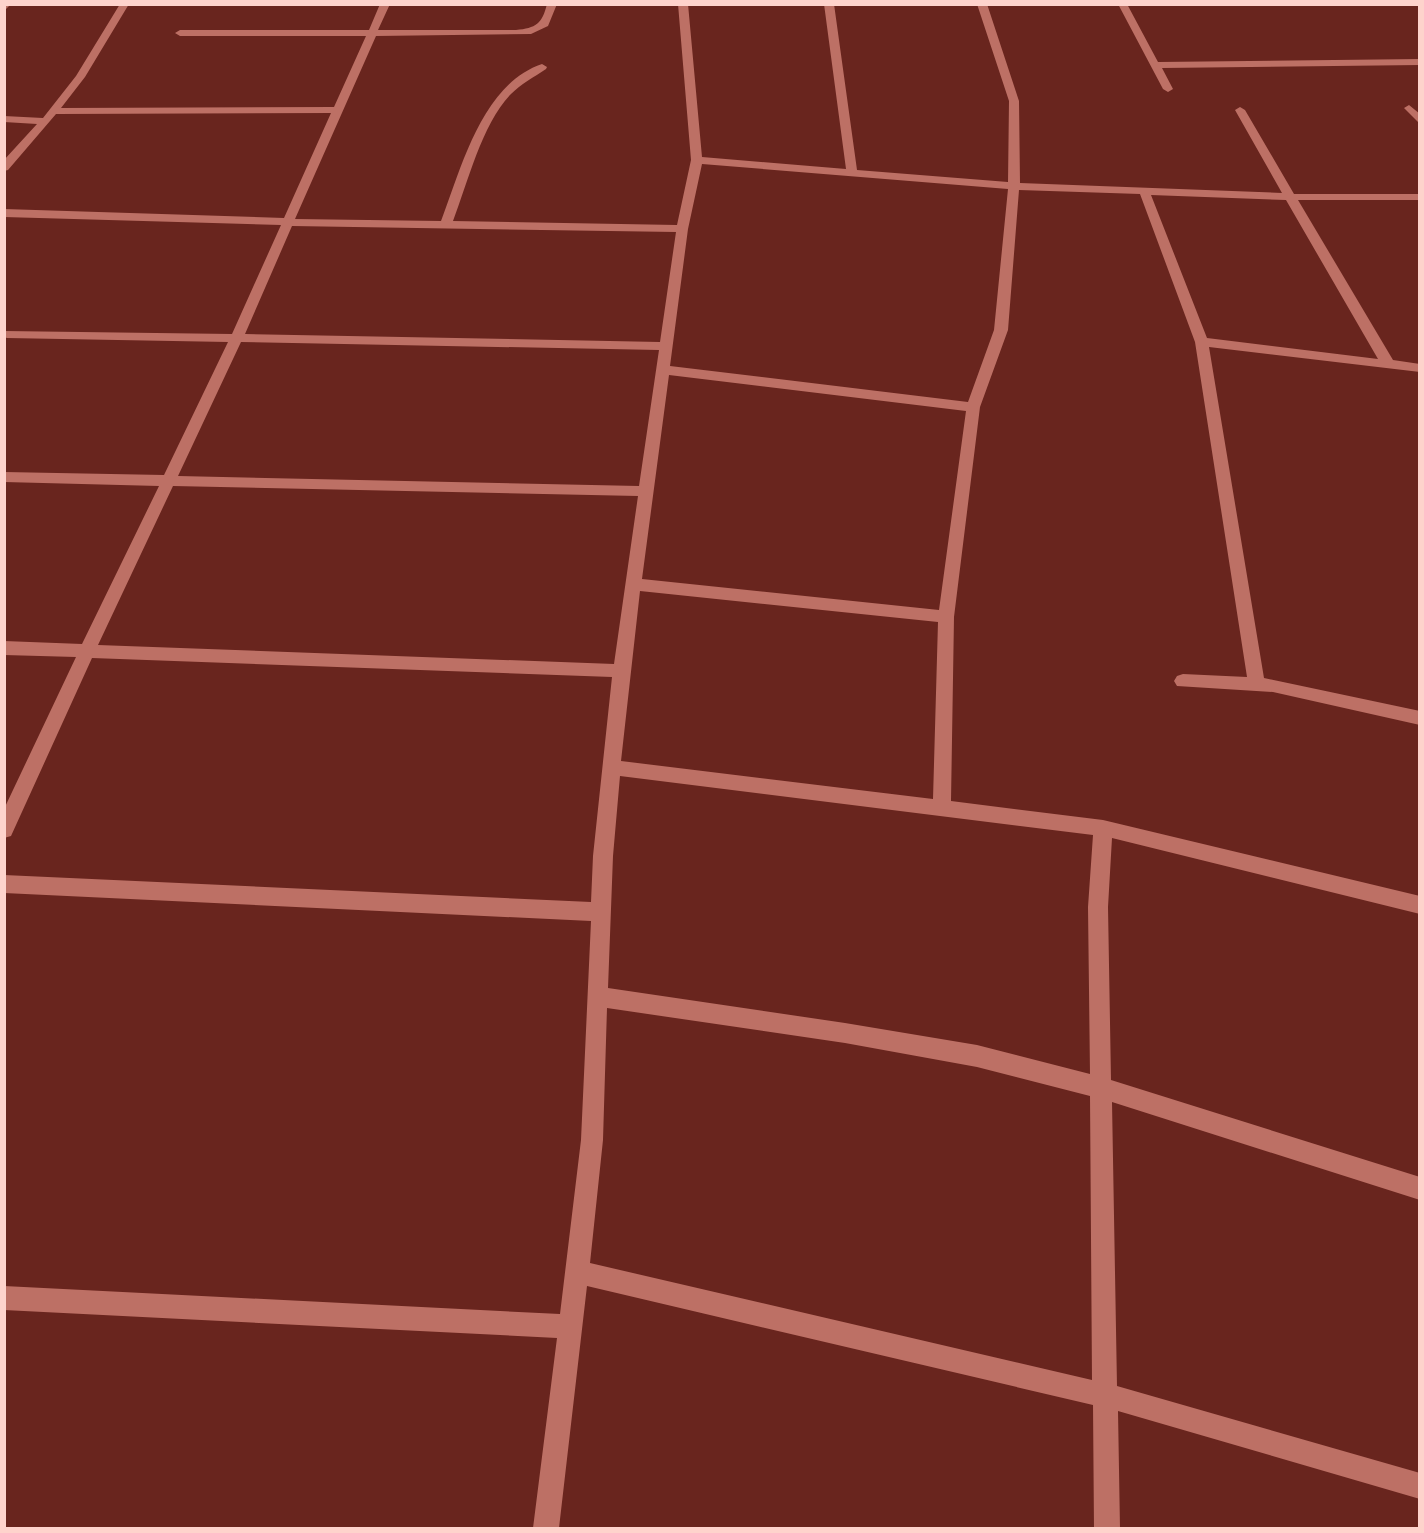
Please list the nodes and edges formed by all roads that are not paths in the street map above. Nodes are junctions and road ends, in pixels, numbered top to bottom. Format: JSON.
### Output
{"nodes":[{"id":1,"x":125,"y":4,"type":"edge"},
{"id":2,"x":385,"y":4,"type":"edge"},
{"id":3,"x":552,"y":4,"type":"edge"},
{"id":4,"x":683,"y":4,"type":"edge"},
{"id":5,"x":830,"y":4,"type":"edge"},
{"id":6,"x":982,"y":4,"type":"edge"},
{"id":7,"x":1122,"y":4,"type":"edge"},
{"id":8,"x":180,"y":33,"type":"dead end"},
{"id":9,"x":372,"y":33,"type":"junction"},
{"id":10,"x":1419,"y":62,"type":"edge"},
{"id":11,"x":1155,"y":65,"type":"junction"},
{"id":12,"x":542,"y":67,"type":"dead end"},
{"id":13,"x":1168,"y":89,"type":"dead end"},
{"id":14,"x":1409,"y":108,"type":"dead end"},
{"id":15,"x":53,"y":111,"type":"junction"},
{"id":16,"x":337,"y":111,"type":"junction"},
{"id":17,"x":1240,"y":111,"type":"dead end"},
{"id":18,"x":4,"y":119,"type":"edge"},
{"id":19,"x":45,"y":121,"type":"junction"},
{"id":20,"x":1419,"y":121,"type":"edge"},
{"id":21,"x":697,"y":160,"type":"junction"},
{"id":22,"x":4,"y":168,"type":"edge"},
{"id":23,"x":852,"y":173,"type":"junction"},
{"id":24,"x":1014,"y":186,"type":"junction"},
{"id":25,"x":1144,"y":192,"type":"junction"},
{"id":26,"x":1290,"y":197,"type":"junction"},
{"id":27,"x":1419,"y":197,"type":"edge"},
{"id":28,"x":4,"y":213,"type":"edge"},
{"id":29,"x":287,"y":222,"type":"junction"},
{"id":30,"x":446,"y":225,"type":"junction"},
{"id":31,"x":682,"y":229,"type":"junction"},
{"id":32,"x":7,"y":334,"type":"dead end"},
{"id":33,"x":236,"y":339,"type":"junction"},
{"id":34,"x":1202,"y":342,"type":"junction"},
{"id":35,"x":666,"y":346,"type":"junction"},
{"id":36,"x":1388,"y":364,"type":"junction"},
{"id":37,"x":1419,"y":368,"type":"edge"},
{"id":38,"x":663,"y":370,"type":"junction"},
{"id":39,"x":973,"y":406,"type":"junction"},
{"id":40,"x":4,"y":477,"type":"edge"},
{"id":41,"x":168,"y":481,"type":"junction"},
{"id":42,"x":646,"y":491,"type":"junction"},
{"id":43,"x":633,"y":584,"type":"junction"},
{"id":44,"x":946,"y":617,"type":"junction"},
{"id":45,"x":4,"y":648,"type":"edge"},
{"id":46,"x":86,"y":653,"type":"junction"},
{"id":47,"x":621,"y":671,"type":"junction"},
{"id":48,"x":1183,"y":681,"type":"dead end"},
{"id":49,"x":1257,"y":684,"type":"junction"},
{"id":50,"x":1419,"y":718,"type":"edge"},
{"id":51,"x":612,"y":767,"type":"junction"},
{"id":52,"x":942,"y":808,"type":"junction"},
{"id":53,"x":1103,"y":828,"type":"junction"},
{"id":54,"x":4,"y":830,"type":"edge"},
{"id":55,"x":4,"y":884,"type":"edge"},
{"id":56,"x":1419,"y":905,"type":"edge"},
{"id":57,"x":601,"y":912,"type":"junction"},
{"id":58,"x":597,"y":996,"type":"junction"},
{"id":59,"x":1101,"y":1088,"type":"junction"},
{"id":60,"x":1419,"y":1189,"type":"edge"},
{"id":61,"x":578,"y":1272,"type":"junction"},
{"id":62,"x":4,"y":1298,"type":"edge"},
{"id":63,"x":571,"y":1327,"type":"junction"},
{"id":64,"x":1105,"y":1395,"type":"junction"},
{"id":65,"x":1419,"y":1486,"type":"edge"},
{"id":66,"x":546,"y":1528,"type":"edge"},
{"id":67,"x":1107,"y":1528,"type":"edge"}],
"edges":[{"from":1,"to":15,"type":"street"},
{"from":2,"to":9,"type":"street"},
{"from":3,"to":9,"type":"street"},
{"from":4,"to":21,"type":"street"},
{"from":5,"to":23,"type":"street"},
{"from":6,"to":24,"type":"street"},
{"from":7,"to":11,"type":"street"},
{"from":8,"to":9,"type":"street"},
{"from":9,"to":16,"type":"street"},
{"from":10,"to":11,"type":"street"},
{"from":11,"to":13,"type":"street"},
{"from":12,"to":30,"type":"street"},
{"from":14,"to":20,"type":"street"},
{"from":15,"to":16,"type":"street"},
{"from":15,"to":19,"type":"street"},
{"from":16,"to":29,"type":"street"},
{"from":17,"to":26,"type":"street"},
{"from":18,"to":19,"type":"street"},
{"from":19,"to":22,"type":"street"},
{"from":21,"to":23,"type":"street"},
{"from":21,"to":31,"type":"street"},
{"from":23,"to":24,"type":"street"},
{"from":24,"to":25,"type":"street"},
{"from":24,"to":39,"type":"street"},
{"from":25,"to":26,"type":"street"},
{"from":25,"to":34,"type":"street"},
{"from":26,"to":27,"type":"street"},
{"from":26,"to":36,"type":"street"},
{"from":28,"to":29,"type":"street"},
{"from":29,"to":30,"type":"street"},
{"from":29,"to":33,"type":"street"},
{"from":30,"to":31,"type":"street"},
{"from":31,"to":35,"type":"street"},
{"from":32,"to":33,"type":"street"},
{"from":33,"to":35,"type":"street"},
{"from":33,"to":41,"type":"street"},
{"from":34,"to":36,"type":"street"},
{"from":34,"to":49,"type":"street"},
{"from":35,"to":38,"type":"street"},
{"from":36,"to":37,"type":"street"},
{"from":38,"to":39,"type":"street"},
{"from":38,"to":42,"type":"street"},
{"from":39,"to":44,"type":"street"},
{"from":40,"to":41,"type":"street"},
{"from":41,"to":42,"type":"street"},
{"from":41,"to":46,"type":"street"},
{"from":42,"to":43,"type":"street"},
{"from":43,"to":44,"type":"street"},
{"from":43,"to":47,"type":"street"},
{"from":44,"to":52,"type":"street"},
{"from":45,"to":46,"type":"street"},
{"from":46,"to":47,"type":"street"},
{"from":46,"to":54,"type":"street"},
{"from":47,"to":51,"type":"street"},
{"from":48,"to":49,"type":"street"},
{"from":49,"to":50,"type":"street"},
{"from":51,"to":52,"type":"street"},
{"from":51,"to":57,"type":"street"},
{"from":52,"to":53,"type":"street"},
{"from":53,"to":56,"type":"street"},
{"from":53,"to":59,"type":"street"},
{"from":55,"to":57,"type":"street"},
{"from":57,"to":58,"type":"street"},
{"from":58,"to":59,"type":"street"},
{"from":58,"to":61,"type":"street"},
{"from":59,"to":60,"type":"street"},
{"from":59,"to":64,"type":"street"},
{"from":61,"to":63,"type":"street"},
{"from":61,"to":64,"type":"street"},
{"from":62,"to":63,"type":"street"},
{"from":63,"to":66,"type":"street"},
{"from":64,"to":65,"type":"street"},
{"from":64,"to":67,"type":"street"}]}
